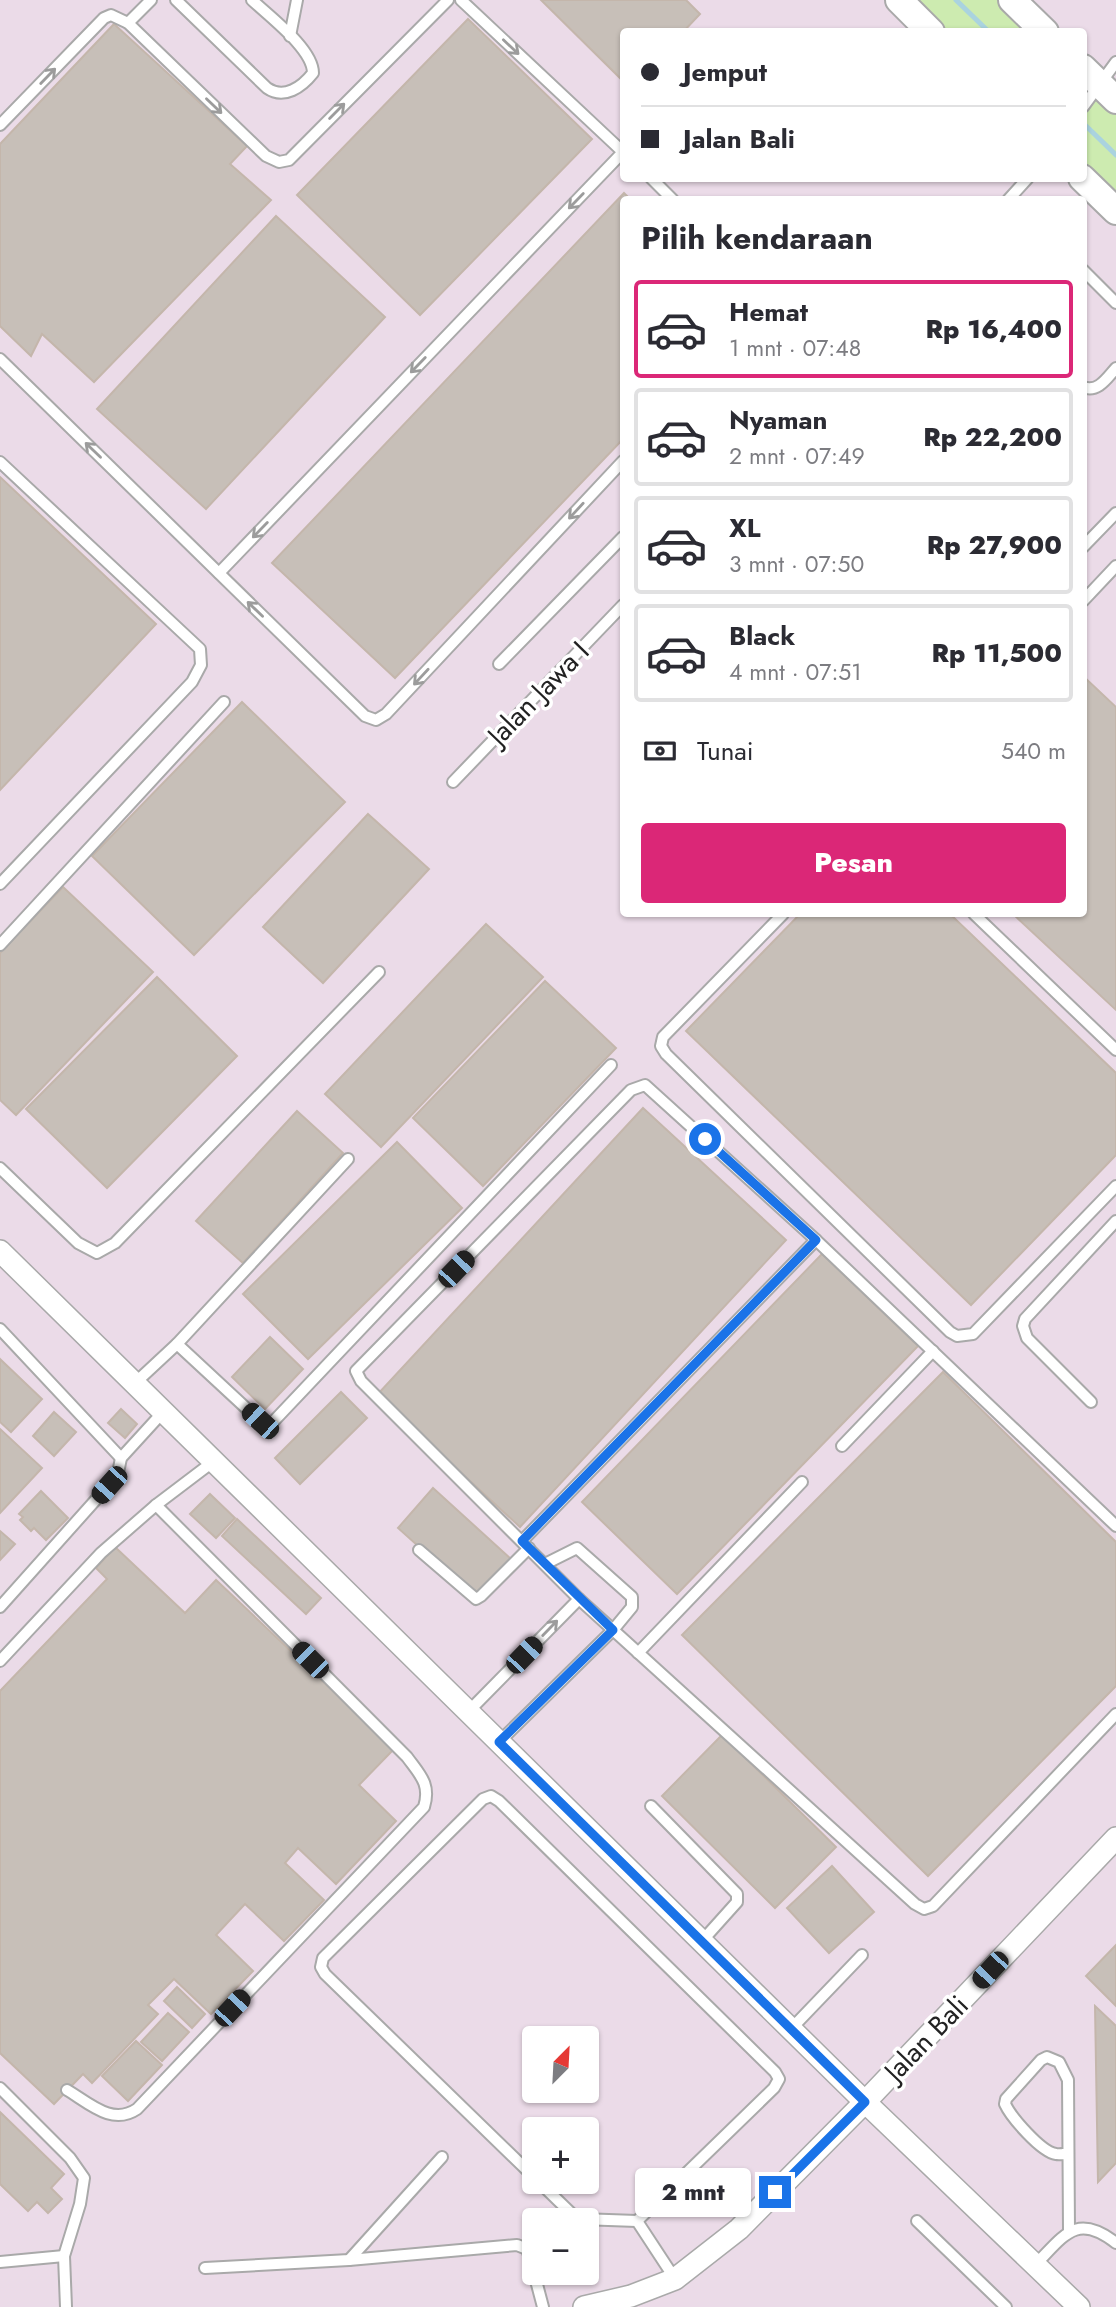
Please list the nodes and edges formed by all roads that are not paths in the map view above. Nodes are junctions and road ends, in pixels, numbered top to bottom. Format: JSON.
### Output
{"nodes":[{"id":1,"x":152,"y":0,"type":"edge"},
{"id":2,"x":176,"y":0,"type":"edge"},
{"id":3,"x":252,"y":0,"type":"edge"},
{"id":4,"x":297,"y":0,"type":"edge"},
{"id":5,"x":448,"y":0,"type":"edge"},
{"id":6,"x":461,"y":0,"type":"edge"},
{"id":7,"x":899,"y":0,"type":"edge"},
{"id":8,"x":1012,"y":0,"type":"edge"},
{"id":9,"x":128,"y":23,"type":"junction"},
{"id":10,"x":927,"y":28,"type":"edge"},
{"id":11,"x":1041,"y":28,"type":"edge"},
{"id":12,"x":290,"y":36,"type":"junction"},
{"id":13,"x":1116,"y":62,"type":"edge"},
{"id":14,"x":1094,"y":91,"type":"edge"},
{"id":15,"x":0,"y":125,"type":"edge"},
{"id":16,"x":620,"y":149,"type":"edge"},
{"id":17,"x":620,"y":155,"type":"edge"},
{"id":18,"x":655,"y":182,"type":"edge"},
{"id":19,"x":1024,"y":182,"type":"edge"},
{"id":20,"x":1086,"y":182,"type":"edge"},
{"id":21,"x":669,"y":196,"type":"edge"},
{"id":22,"x":1012,"y":196,"type":"edge"},
{"id":23,"x":1116,"y":211,"type":"edge"},
{"id":24,"x":1087,"y":274,"type":"edge"},
{"id":25,"x":1116,"y":303,"type":"edge"},
{"id":26,"x":0,"y":359,"type":"edge"},
{"id":27,"x":1116,"y":368,"type":"edge"},
{"id":28,"x":1087,"y":387,"type":"edge"},
{"id":29,"x":0,"y":461,"type":"edge"},
{"id":30,"x":620,"y":464,"type":"edge"},
{"id":31,"x":1116,"y":513,"type":"edge"},
{"id":32,"x":620,"y":540,"type":"edge"},
{"id":33,"x":1087,"y":543,"type":"edge"},
{"id":34,"x":1116,"y":566,"type":"edge"},
{"id":35,"x":219,"y":573,"type":"junction"},
{"id":36,"x":1087,"y":597,"type":"edge"},
{"id":37,"x":620,"y":608,"type":"edge"},
{"id":38,"x":499,"y":664,"type":"dead end"},
{"id":39,"x":224,"y":702,"type":"dead end"},
{"id":40,"x":453,"y":782,"type":"dead end"},
{"id":41,"x":0,"y":884,"type":"edge"},
{"id":42,"x":780,"y":917,"type":"edge"},
{"id":43,"x":977,"y":917,"type":"edge"},
{"id":44,"x":0,"y":945,"type":"edge"},
{"id":45,"x":379,"y":972,"type":"dead end"},
{"id":46,"x":1116,"y":1050,"type":"edge"},
{"id":47,"x":611,"y":1065,"type":"dead end"},
{"id":48,"x":348,"y":1159,"type":"dead end"},
{"id":49,"x":0,"y":1168,"type":"edge"},
{"id":50,"x":1116,"y":1186,"type":"edge"},
{"id":51,"x":1116,"y":1221,"type":"edge"},
{"id":52,"x":816,"y":1240,"type":"junction"},
{"id":53,"x":0,"y":1251,"type":"edge"},
{"id":54,"x":0,"y":1329,"type":"edge"},
{"id":55,"x":177,"y":1344,"type":"junction"},
{"id":56,"x":933,"y":1351,"type":"junction"},
{"id":57,"x":134,"y":1384,"type":"junction"},
{"id":58,"x":1091,"y":1402,"type":"dead end"},
{"id":59,"x":163,"y":1412,"type":"junction"},
{"id":60,"x":842,"y":1446,"type":"dead end"},
{"id":61,"x":121,"y":1458,"type":"junction"},
{"id":62,"x":214,"y":1461,"type":"junction"},
{"id":63,"x":802,"y":1482,"type":"dead end"},
{"id":64,"x":156,"y":1505,"type":"junction"},
{"id":65,"x":1116,"y":1526,"type":"edge"},
{"id":66,"x":525,"y":1544,"type":"junction"},
{"id":67,"x":419,"y":1550,"type":"dead end"},
{"id":68,"x":545,"y":1564,"type":"junction"},
{"id":69,"x":579,"y":1599,"type":"junction"},
{"id":70,"x":0,"y":1606,"type":"edge"},
{"id":71,"x":613,"y":1630,"type":"junction"},
{"id":72,"x":638,"y":1653,"type":"junction"},
{"id":73,"x":0,"y":1661,"type":"edge"},
{"id":74,"x":468,"y":1712,"type":"junction"},
{"id":75,"x":1116,"y":1714,"type":"edge"},
{"id":76,"x":499,"y":1742,"type":"junction"},
{"id":77,"x":651,"y":1806,"type":"dead end"},
{"id":78,"x":1116,"y":1838,"type":"edge"},
{"id":79,"x":702,"y":1941,"type":"junction"},
{"id":80,"x":862,"y":1955,"type":"dead end"},
{"id":81,"x":791,"y":2029,"type":"junction"},
{"id":82,"x":0,"y":2088,"type":"edge"},
{"id":83,"x":67,"y":2090,"type":"dead end"},
{"id":84,"x":865,"y":2102,"type":"junction"},
{"id":85,"x":1067,"y":2152,"type":"junction"},
{"id":86,"x":442,"y":2157,"type":"dead end"},
{"id":87,"x":522,"y":2165,"type":"edge"},
{"id":88,"x":551,"y":2194,"type":"edge"},
{"id":89,"x":917,"y":2221,"type":"dead end"},
{"id":90,"x":640,"y":2225,"type":"junction"},
{"id":91,"x":1069,"y":2231,"type":"junction"},
{"id":92,"x":1116,"y":2243,"type":"edge"},
{"id":93,"x":522,"y":2247,"type":"edge"},
{"id":94,"x":64,"y":2256,"type":"junction"},
{"id":95,"x":349,"y":2260,"type":"junction"},
{"id":96,"x":0,"y":2262,"type":"edge"},
{"id":97,"x":1035,"y":2265,"type":"junction"},
{"id":98,"x":205,"y":2268,"type":"dead end"},
{"id":99,"x":675,"y":2279,"type":"junction"},
{"id":100,"x":537,"y":2285,"type":"edge"},
{"id":101,"x":66,"y":2307,"type":"edge"},
{"id":102,"x":543,"y":2307,"type":"edge"},
{"id":103,"x":584,"y":2307,"type":"edge"},
{"id":104,"x":1006,"y":2307,"type":"edge"},
{"id":105,"x":1079,"y":2307,"type":"edge"}],
"edges":[{"from":1,"to":9,"type":"lane"},
{"from":2,"to":12,"type":"lane"},
{"from":3,"to":12,"type":"lane"},
{"from":4,"to":12,"type":"lane"},
{"from":9,"to":5,"type":"lane","one_way":true},
{"from":6,"to":16,"type":"lane","one_way":true},
{"from":7,"to":10,"type":"street"},
{"from":8,"to":11,"type":"street"},
{"from":15,"to":9,"type":"lane","one_way":true},
{"from":13,"to":14,"type":"lane"},
{"from":17,"to":35,"type":"lane","one_way":true},
{"from":18,"to":21,"type":"lane"},
{"from":19,"to":22,"type":"lane"},
{"from":20,"to":23,"type":"street"},
{"from":24,"to":25,"type":"lane"},
{"from":35,"to":26,"type":"lane","one_way":true},
{"from":27,"to":28,"type":"lane"},
{"from":29,"to":41,"type":"lane"},
{"from":30,"to":35,"type":"lane","one_way":true},
{"from":31,"to":33,"type":"lane"},
{"from":32,"to":38,"type":"lane"},
{"from":34,"to":36,"type":"lane"},
{"from":37,"to":40,"type":"lane","name":"Jalan Jawa I"},
{"from":39,"to":44,"type":"lane"},
{"from":42,"to":50,"type":"lane"},
{"from":43,"to":46,"type":"lane"},
{"from":45,"to":49,"type":"lane"},
{"from":47,"to":55,"type":"lane"},
{"from":48,"to":55,"type":"lane"},
{"from":51,"to":58,"type":"lane"},
{"from":52,"to":56,"type":"lane"},
{"from":52,"to":66,"type":"lane"},
{"from":52,"to":66,"type":"lane"},
{"from":53,"to":57,"type":"street"},
{"from":54,"to":61,"type":"lane"},
{"from":55,"to":57,"type":"lane"},
{"from":56,"to":60,"type":"lane"},
{"from":56,"to":65,"type":"lane"},
{"from":57,"to":59,"type":"street"},
{"from":59,"to":61,"type":"lane"},
{"from":59,"to":62,"type":"street"},
{"from":61,"to":70,"type":"lane"},
{"from":62,"to":64,"type":"lane"},
{"from":62,"to":74,"type":"street"},
{"from":63,"to":72,"type":"lane"},
{"from":64,"to":73,"type":"lane"},
{"from":64,"to":83,"type":"lane"},
{"from":66,"to":67,"type":"lane"},
{"from":66,"to":68,"type":"lane"},
{"from":68,"to":69,"type":"lane"},
{"from":68,"to":71,"type":"lane"},
{"from":69,"to":71,"type":"lane"},
{"from":74,"to":69,"type":"lane","one_way":true},
{"from":71,"to":72,"type":"lane"},
{"from":71,"to":76,"type":"lane"},
{"from":72,"to":75,"type":"lane"},
{"from":74,"to":76,"type":"street"},
{"from":76,"to":79,"type":"street"},
{"from":77,"to":79,"type":"lane"},
{"from":78,"to":84,"type":"street","name":"Jalan Bali"},
{"from":79,"to":81,"type":"street"},
{"from":80,"to":81,"type":"lane"},
{"from":81,"to":84,"type":"street"},
{"from":82,"to":94,"type":"lane"},
{"from":84,"to":97,"type":"street"},
{"from":84,"to":99,"type":"street","name":"Jalan Bali"},
{"from":85,"to":85,"type":"lane"},
{"from":85,"to":91,"type":"lane"},
{"from":86,"to":95,"type":"lane"},
{"from":87,"to":90,"type":"lane"},
{"from":88,"to":90,"type":"lane"},
{"from":89,"to":104,"type":"lane"},
{"from":90,"to":99,"type":"lane"},
{"from":91,"to":92,"type":"lane"},
{"from":91,"to":97,"type":"lane"},
{"from":93,"to":95,"type":"lane"},
{"from":94,"to":96,"type":"lane"},
{"from":94,"to":101,"type":"lane"},
{"from":95,"to":98,"type":"lane"},
{"from":97,"to":105,"type":"street"},
{"from":99,"to":103,"type":"street","name":"Jalan Bali"},
{"from":100,"to":102,"type":"lane"}]}
